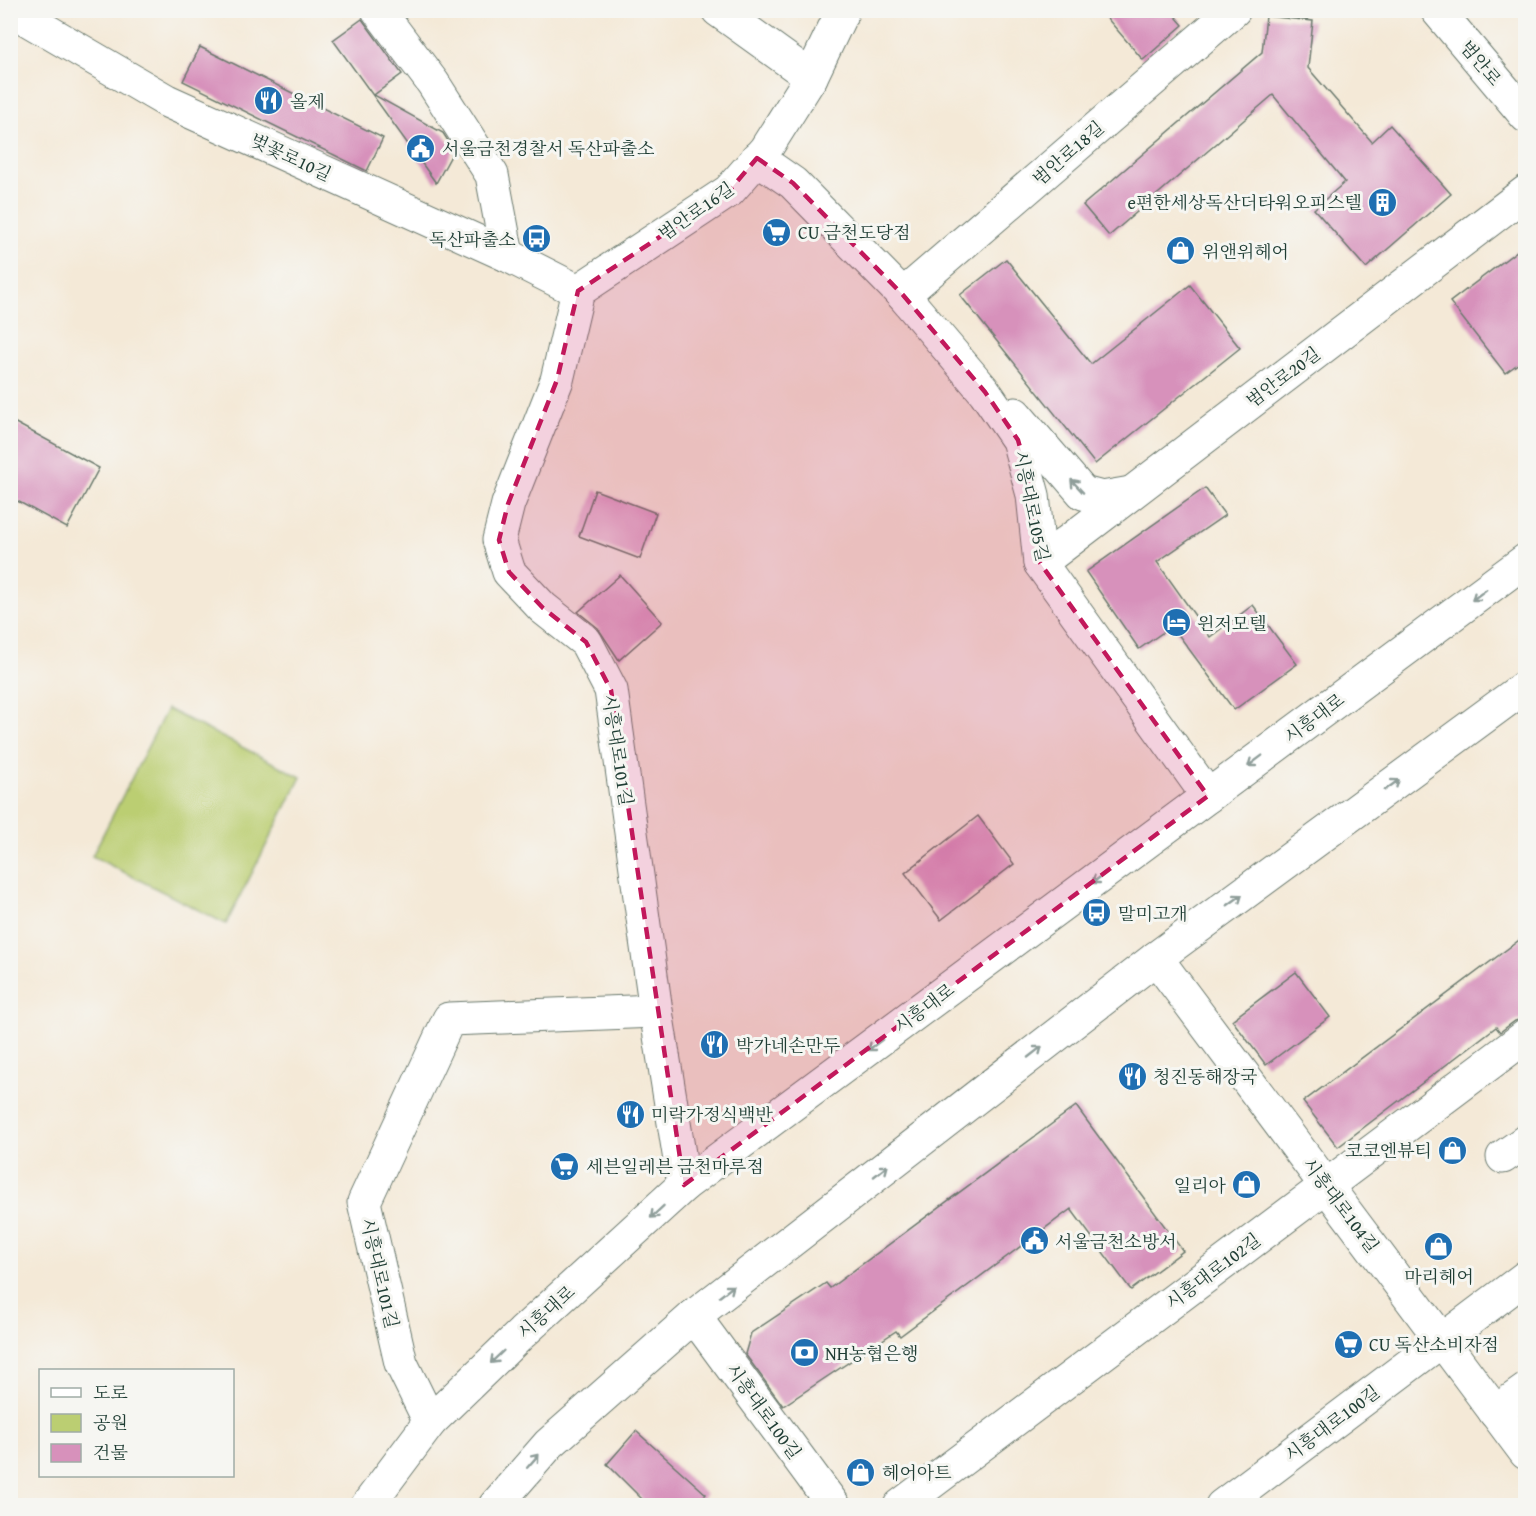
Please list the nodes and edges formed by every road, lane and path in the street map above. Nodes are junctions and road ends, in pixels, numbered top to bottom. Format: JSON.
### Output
{"nodes":[{"id":1,"x":11,"y":10,"type":"edge"},
{"id":2,"x":378,"y":10,"type":"edge"},
{"id":3,"x":718,"y":10,"type":"edge"},
{"id":4,"x":843,"y":10,"type":"edge"},
{"id":5,"x":1234,"y":10,"type":"edge"},
{"id":6,"x":1437,"y":10,"type":"edge"},
{"id":7,"x":811,"y":77,"type":"junction"},
{"id":8,"x":1526,"y":116,"type":"edge"},
{"id":9,"x":758,"y":158,"type":"junction"},
{"id":10,"x":1526,"y":192,"type":"edge"},
{"id":11,"x":507,"y":255,"type":"junction"},
{"id":12,"x":578,"y":291,"type":"junction"},
{"id":13,"x":903,"y":295,"type":"junction"},
{"id":14,"x":985,"y":392,"type":"junction"},
{"id":15,"x":1131,"y":493,"type":"junction"},
{"id":16,"x":1526,"y":560,"type":"edge"},
{"id":17,"x":1041,"y":563,"type":"junction"},
{"id":18,"x":1526,"y":686,"type":"edge"},
{"id":19,"x":1208,"y":796,"type":"junction"},
{"id":20,"x":1156,"y":958,"type":"junction"},
{"id":21,"x":656,"y":1011,"type":"junction"},
{"id":22,"x":1526,"y":1036,"type":"edge"},
{"id":23,"x":684,"y":1185,"type":"junction"},
{"id":24,"x":1326,"y":1185,"type":"junction"},
{"id":25,"x":1526,"y":1277,"type":"edge"},
{"id":26,"x":694,"y":1316,"type":"junction"},
{"id":27,"x":1441,"y":1340,"type":"junction"},
{"id":28,"x":1526,"y":1390,"type":"edge"},
{"id":29,"x":1495,"y":1412,"type":"junction"},
{"id":30,"x":430,"y":1422,"type":"junction"},
{"id":31,"x":1526,"y":1453,"type":"edge"},
{"id":32,"x":367,"y":1506,"type":"edge"},
{"id":33,"x":495,"y":1506,"type":"edge"},
{"id":34,"x":834,"y":1506,"type":"edge"},
{"id":35,"x":900,"y":1506,"type":"edge"},
{"id":36,"x":1222,"y":1506,"type":"edge"}],
"edges":[{"from":1,"to":11,"type":"street","name":"벚꽃로10길"},
{"from":2,"to":11,"type":"street"},
{"from":3,"to":7,"type":"street"},
{"from":4,"to":7,"type":"street","name":"범안로16길"},
{"from":5,"to":13,"type":"street","name":"범안로18길"},
{"from":6,"to":8,"type":"street","name":"범안로"},
{"from":7,"to":9,"type":"street","name":"범안로16길"},
{"from":9,"to":12,"type":"street","name":"범안로16길"},
{"from":9,"to":13,"type":"street","name":"시흥대로105길"},
{"from":10,"to":15,"type":"street","name":"범안로20길"},
{"from":11,"to":12,"type":"street","name":"벚꽃로10길"},
{"from":12,"to":21,"type":"street","name":"시흥대로101길"},
{"from":13,"to":14,"type":"street","name":"시흥대로105길"},
{"from":15,"to":14,"type":"street","one_way":true},
{"from":14,"to":17,"type":"street","name":"시흥대로105길"},
{"from":15,"to":17,"type":"street","name":"범안로20길"},
{"from":16,"to":19,"type":"street","name":"시흥대로","one_way":true},
{"from":17,"to":19,"type":"street","name":"시흥대로105길"},
{"from":20,"to":18,"type":"street","one_way":true},
{"from":19,"to":23,"type":"street","name":"시흥대로","one_way":true},
{"from":20,"to":24,"type":"street","name":"시흥대로104길"},
{"from":26,"to":20,"type":"street","one_way":true},
{"from":21,"to":23,"type":"street","name":"시흥대로101길"},
{"from":21,"to":30,"type":"street","name":"시흥대로101길"},
{"from":22,"to":24,"type":"street","name":"시흥대로102길"},
{"from":23,"to":30,"type":"street","name":"시흥대로","one_way":true},
{"from":24,"to":27,"type":"street","name":"시흥대로104길"},
{"from":24,"to":35,"type":"street","name":"시흥대로102길"},
{"from":25,"to":27,"type":"street","name":"시흥대로100길"},
{"from":33,"to":26,"type":"street","one_way":true},
{"from":26,"to":34,"type":"street","name":"시흥대로100길"},
{"from":27,"to":29,"type":"street","name":"시흥대로104길"},
{"from":27,"to":36,"type":"street","name":"시흥대로100길"},
{"from":28,"to":29,"type":"street"},
{"from":29,"to":31,"type":"street","name":"시흥대로104길"},
{"from":30,"to":32,"type":"street","name":"시흥대로"}]}
